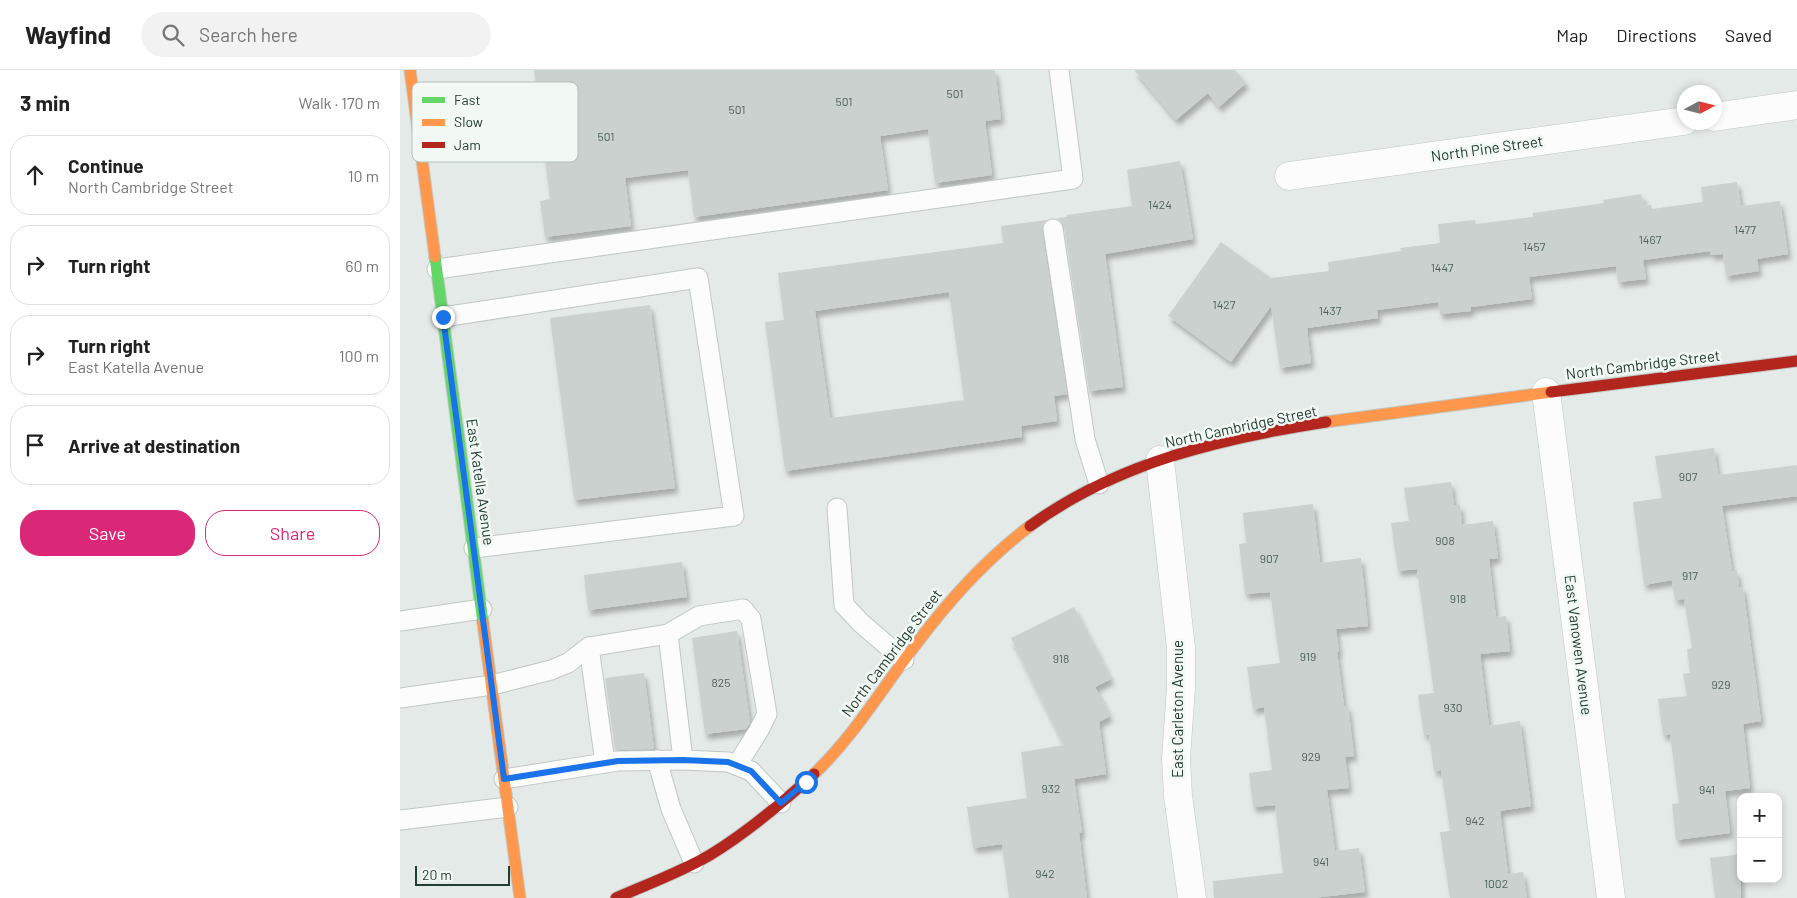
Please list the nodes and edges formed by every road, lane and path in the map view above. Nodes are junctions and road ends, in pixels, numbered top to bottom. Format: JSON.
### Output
{"nodes":[{"id":1,"x":1059,"y":70,"type":"edge"},
{"id":2,"x":407,"y":71,"type":"edge"},
{"id":3,"x":412,"y":104,"type":"edge"},
{"id":4,"x":1797,"y":105,"type":"edge"},
{"id":5,"x":1722,"y":115,"type":"edge"},
{"id":6,"x":1677,"y":122,"type":"edge"},
{"id":7,"x":421,"y":162,"type":"edge"},
{"id":8,"x":1289,"y":176,"type":"dead end"},
{"id":9,"x":1053,"y":229,"type":"dead end"},
{"id":10,"x":437,"y":269,"type":"junction"},
{"id":11,"x":443,"y":317,"type":"junction"},
{"id":12,"x":1797,"y":361,"type":"edge"},
{"id":13,"x":1546,"y":392,"type":"junction"},
{"id":14,"x":1160,"y":460,"type":"junction"},
{"id":15,"x":1099,"y":484,"type":"junction"},
{"id":16,"x":837,"y":508,"type":"dead end"},
{"id":17,"x":474,"y":548,"type":"junction"},
{"id":18,"x":482,"y":609,"type":"junction"},
{"id":19,"x":400,"y":621,"type":"edge"},
{"id":20,"x":668,"y":634,"type":"junction"},
{"id":21,"x":590,"y":648,"type":"junction"},
{"id":22,"x":904,"y":660,"type":"junction"},
{"id":23,"x":492,"y":685,"type":"junction"},
{"id":24,"x":400,"y":698,"type":"edge"},
{"id":25,"x":657,"y":760,"type":"junction"},
{"id":26,"x":683,"y":760,"type":"junction"},
{"id":27,"x":605,"y":763,"type":"junction"},
{"id":28,"x":737,"y":765,"type":"junction"},
{"id":29,"x":504,"y":779,"type":"junction"},
{"id":30,"x":781,"y":803,"type":"junction"},
{"id":31,"x":508,"y":807,"type":"junction"},
{"id":32,"x":400,"y":820,"type":"edge"},
{"id":33,"x":694,"y":863,"type":"junction"},
{"id":34,"x":520,"y":898,"type":"edge"},
{"id":35,"x":616,"y":898,"type":"edge"},
{"id":36,"x":1192,"y":898,"type":"edge"},
{"id":37,"x":1611,"y":898,"type":"edge"}],
"edges":[{"from":1,"to":10,"type":"lane"},
{"from":2,"to":3,"type":"street","name":"East Katella Avenue"},
{"from":4,"to":5,"type":"street"},
{"from":6,"to":8,"type":"street","name":"North Pine Street"},
{"from":7,"to":10,"type":"street","name":"East Katella Avenue"},
{"from":9,"to":15,"type":"lane"},
{"from":10,"to":11,"type":"street","name":"East Katella Avenue"},
{"from":11,"to":17,"type":"street","name":"East Katella Avenue"},
{"from":11,"to":17,"type":"lane"},
{"from":12,"to":13,"type":"street","name":"North Cambridge Street"},
{"from":13,"to":14,"type":"street","name":"North Cambridge Street"},
{"from":13,"to":37,"type":"street","name":"East Vanowen Avenue"},
{"from":14,"to":15,"type":"street","name":"North Cambridge Street"},
{"from":14,"to":36,"type":"street","name":"East Carleton Avenue"},
{"from":15,"to":22,"type":"street","name":"North Cambridge Street"},
{"from":16,"to":22,"type":"lane"},
{"from":17,"to":18,"type":"street","name":"East Katella Avenue"},
{"from":18,"to":19,"type":"lane"},
{"from":18,"to":23,"type":"street","name":"East Katella Avenue"},
{"from":20,"to":21,"type":"lane"},
{"from":20,"to":26,"type":"lane"},
{"from":20,"to":28,"type":"lane"},
{"from":21,"to":23,"type":"lane"},
{"from":21,"to":27,"type":"lane"},
{"from":22,"to":30,"type":"street","name":"North Cambridge Street"},
{"from":23,"to":24,"type":"lane"},
{"from":23,"to":29,"type":"street","name":"East Katella Avenue"},
{"from":25,"to":26,"type":"lane"},
{"from":25,"to":27,"type":"lane"},
{"from":25,"to":33,"type":"lane"},
{"from":26,"to":28,"type":"lane"},
{"from":27,"to":29,"type":"lane"},
{"from":28,"to":30,"type":"lane"},
{"from":29,"to":31,"type":"street","name":"East Katella Avenue"},
{"from":30,"to":33,"type":"street","name":"North Cambridge Street"},
{"from":31,"to":32,"type":"lane"},
{"from":31,"to":34,"type":"street","name":"East Katella Avenue"},
{"from":33,"to":35,"type":"street","name":"North Cambridge Street"}]}
